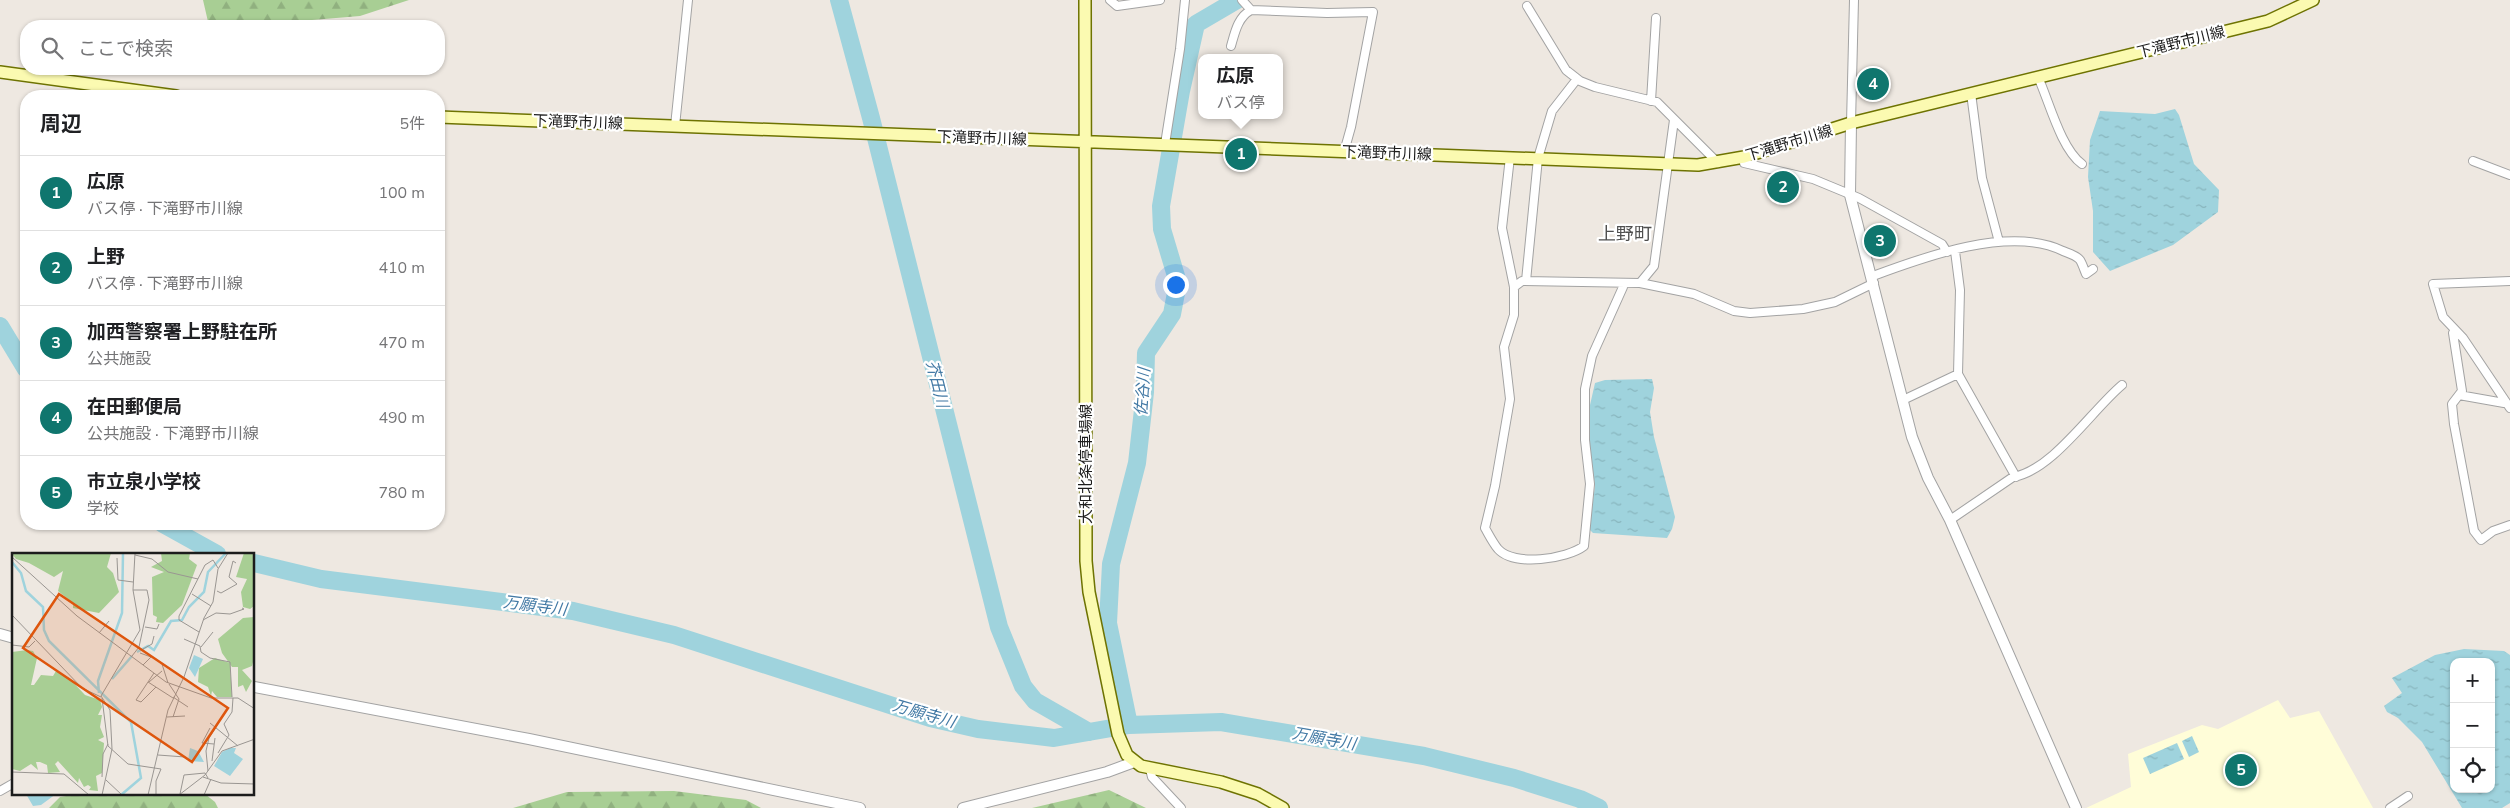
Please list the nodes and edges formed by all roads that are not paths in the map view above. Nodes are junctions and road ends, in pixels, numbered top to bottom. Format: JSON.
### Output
{"nodes":[{"id":1,"x":688,"y":0,"type":"edge"},
{"id":2,"x":1085,"y":0,"type":"edge"},
{"id":3,"x":1110,"y":0,"type":"edge"},
{"id":4,"x":1160,"y":0,"type":"edge"},
{"id":5,"x":1185,"y":0,"type":"edge"},
{"id":6,"x":1242,"y":0,"type":"edge"},
{"id":7,"x":1854,"y":0,"type":"edge"},
{"id":8,"x":2313,"y":0,"type":"edge"},
{"id":9,"x":1527,"y":6,"type":"dead end"},
{"id":10,"x":1251,"y":10,"type":"junction"},
{"id":11,"x":1656,"y":18,"type":"dead end"},
{"id":12,"x":1231,"y":46,"type":"dead end"},
{"id":13,"x":0,"y":72,"type":"edge"},
{"id":14,"x":20,"y":75,"type":"edge"},
{"id":15,"x":22,"y":75,"type":"edge"},
{"id":16,"x":2038,"y":77,"type":"junction"},
{"id":17,"x":1577,"y":79,"type":"junction"},
{"id":18,"x":132,"y":90,"type":"edge"},
{"id":19,"x":1971,"y":93,"type":"junction"},
{"id":20,"x":1651,"y":101,"type":"junction"},
{"id":21,"x":445,"y":116,"type":"edge"},
{"id":22,"x":1674,"y":120,"type":"junction"},
{"id":23,"x":1851,"y":124,"type":"junction"},
{"id":24,"x":675,"y":126,"type":"junction"},
{"id":25,"x":1086,"y":141,"type":"junction"},
{"id":26,"x":1171,"y":145,"type":"junction"},
{"id":27,"x":1344,"y":152,"type":"junction"},
{"id":28,"x":1510,"y":157,"type":"junction"},
{"id":29,"x":1744,"y":157,"type":"junction"},
{"id":30,"x":1538,"y":158,"type":"junction"},
{"id":31,"x":2473,"y":161,"type":"dead end"},
{"id":32,"x":1668,"y":163,"type":"junction"},
{"id":33,"x":1718,"y":163,"type":"junction"},
{"id":34,"x":2082,"y":164,"type":"dead end"},
{"id":35,"x":2510,"y":175,"type":"edge"},
{"id":36,"x":1850,"y":195,"type":"junction"},
{"id":37,"x":1999,"y":242,"type":"junction"},
{"id":38,"x":1951,"y":251,"type":"junction"},
{"id":39,"x":2093,"y":269,"type":"dead end"},
{"id":40,"x":1874,"y":280,"type":"junction"},
{"id":41,"x":1526,"y":281,"type":"junction"},
{"id":42,"x":2510,"y":281,"type":"edge"},
{"id":43,"x":1622,"y":283,"type":"junction"},
{"id":44,"x":1640,"y":283,"type":"junction"},
{"id":45,"x":1514,"y":287,"type":"junction"},
{"id":46,"x":2455,"y":330,"type":"junction"},
{"id":47,"x":1958,"y":374,"type":"junction"},
{"id":48,"x":2122,"y":385,"type":"dead end"},
{"id":49,"x":2459,"y":395,"type":"junction"},
{"id":50,"x":1903,"y":400,"type":"junction"},
{"id":51,"x":2508,"y":405,"type":"edge"},
{"id":52,"x":2016,"y":477,"type":"junction"},
{"id":53,"x":1950,"y":520,"type":"junction"},
{"id":54,"x":2510,"y":525,"type":"edge"},
{"id":55,"x":255,"y":687,"type":"edge"},
{"id":56,"x":1134,"y":762,"type":"junction"},
{"id":57,"x":1150,"y":769,"type":"junction"},
{"id":58,"x":12,"y":784,"type":"edge"},
{"id":59,"x":0,"y":790,"type":"edge"},
{"id":60,"x":2408,"y":796,"type":"dead end"},
{"id":61,"x":860,"y":808,"type":"edge"},
{"id":62,"x":963,"y":808,"type":"edge"},
{"id":63,"x":1181,"y":808,"type":"edge"},
{"id":64,"x":1283,"y":808,"type":"edge"},
{"id":65,"x":2076,"y":808,"type":"edge"},
{"id":66,"x":2390,"y":808,"type":"edge"}],
"edges":[{"from":1,"to":24,"type":"street"},
{"from":2,"to":25,"type":"main road","name":"大和北条停車場線"},
{"from":3,"to":4,"type":"street"},
{"from":5,"to":26,"type":"street"},
{"from":6,"to":10,"type":"street"},
{"from":7,"to":23,"type":"street"},
{"from":8,"to":16,"type":"main road","name":"下滝野市川線"},
{"from":9,"to":17,"type":"street"},
{"from":10,"to":12,"type":"street"},
{"from":10,"to":27,"type":"street"},
{"from":11,"to":20,"type":"street"},
{"from":13,"to":14,"type":"main road"},
{"from":15,"to":18,"type":"main road"},
{"from":16,"to":19,"type":"main road","name":"下滝野市川線"},
{"from":16,"to":34,"type":"street"},
{"from":17,"to":20,"type":"street"},
{"from":17,"to":30,"type":"street"},
{"from":19,"to":23,"type":"main road","name":"下滝野市川線"},
{"from":19,"to":37,"type":"street"},
{"from":20,"to":22,"type":"street"},
{"from":21,"to":24,"type":"main road","name":"下滝野市川線"},
{"from":22,"to":32,"type":"street"},
{"from":22,"to":33,"type":"street"},
{"from":23,"to":29,"type":"main road","name":"下滝野市川線"},
{"from":23,"to":36,"type":"street"},
{"from":24,"to":25,"type":"main road","name":"下滝野市川線"},
{"from":25,"to":26,"type":"main road","name":"下滝野市川線"},
{"from":25,"to":56,"type":"main road","name":"大和北条停車場線"},
{"from":26,"to":27,"type":"main road","name":"下滝野市川線"},
{"from":27,"to":28,"type":"main road","name":"下滝野市川線"},
{"from":28,"to":30,"type":"main road","name":"下滝野市川線"},
{"from":28,"to":45,"type":"street"},
{"from":29,"to":33,"type":"main road","name":"下滝野市川線"},
{"from":29,"to":36,"type":"street"},
{"from":30,"to":32,"type":"main road","name":"下滝野市川線"},
{"from":30,"to":41,"type":"street"},
{"from":31,"to":35,"type":"street"},
{"from":32,"to":33,"type":"main road","name":"下滝野市川線"},
{"from":32,"to":44,"type":"street"},
{"from":36,"to":38,"type":"street"},
{"from":36,"to":40,"type":"street"},
{"from":37,"to":38,"type":"street"},
{"from":37,"to":39,"type":"street"},
{"from":38,"to":40,"type":"street"},
{"from":38,"to":47,"type":"street"},
{"from":40,"to":44,"type":"street"},
{"from":40,"to":50,"type":"street"},
{"from":41,"to":43,"type":"street"},
{"from":41,"to":45,"type":"street"},
{"from":42,"to":46,"type":"street"},
{"from":43,"to":44,"type":"street"},
{"from":43,"to":45,"type":"street"},
{"from":46,"to":49,"type":"street"},
{"from":46,"to":51,"type":"street"},
{"from":47,"to":50,"type":"street"},
{"from":47,"to":52,"type":"street"},
{"from":48,"to":52,"type":"street"},
{"from":49,"to":51,"type":"street"},
{"from":49,"to":54,"type":"street"},
{"from":50,"to":53,"type":"street"},
{"from":52,"to":53,"type":"street"},
{"from":53,"to":65,"type":"street"},
{"from":55,"to":61,"type":"street"},
{"from":56,"to":57,"type":"main road"},
{"from":56,"to":62,"type":"street"},
{"from":57,"to":63,"type":"street"},
{"from":57,"to":64,"type":"main road"},
{"from":58,"to":59,"type":"street"},
{"from":60,"to":66,"type":"street"}]}
